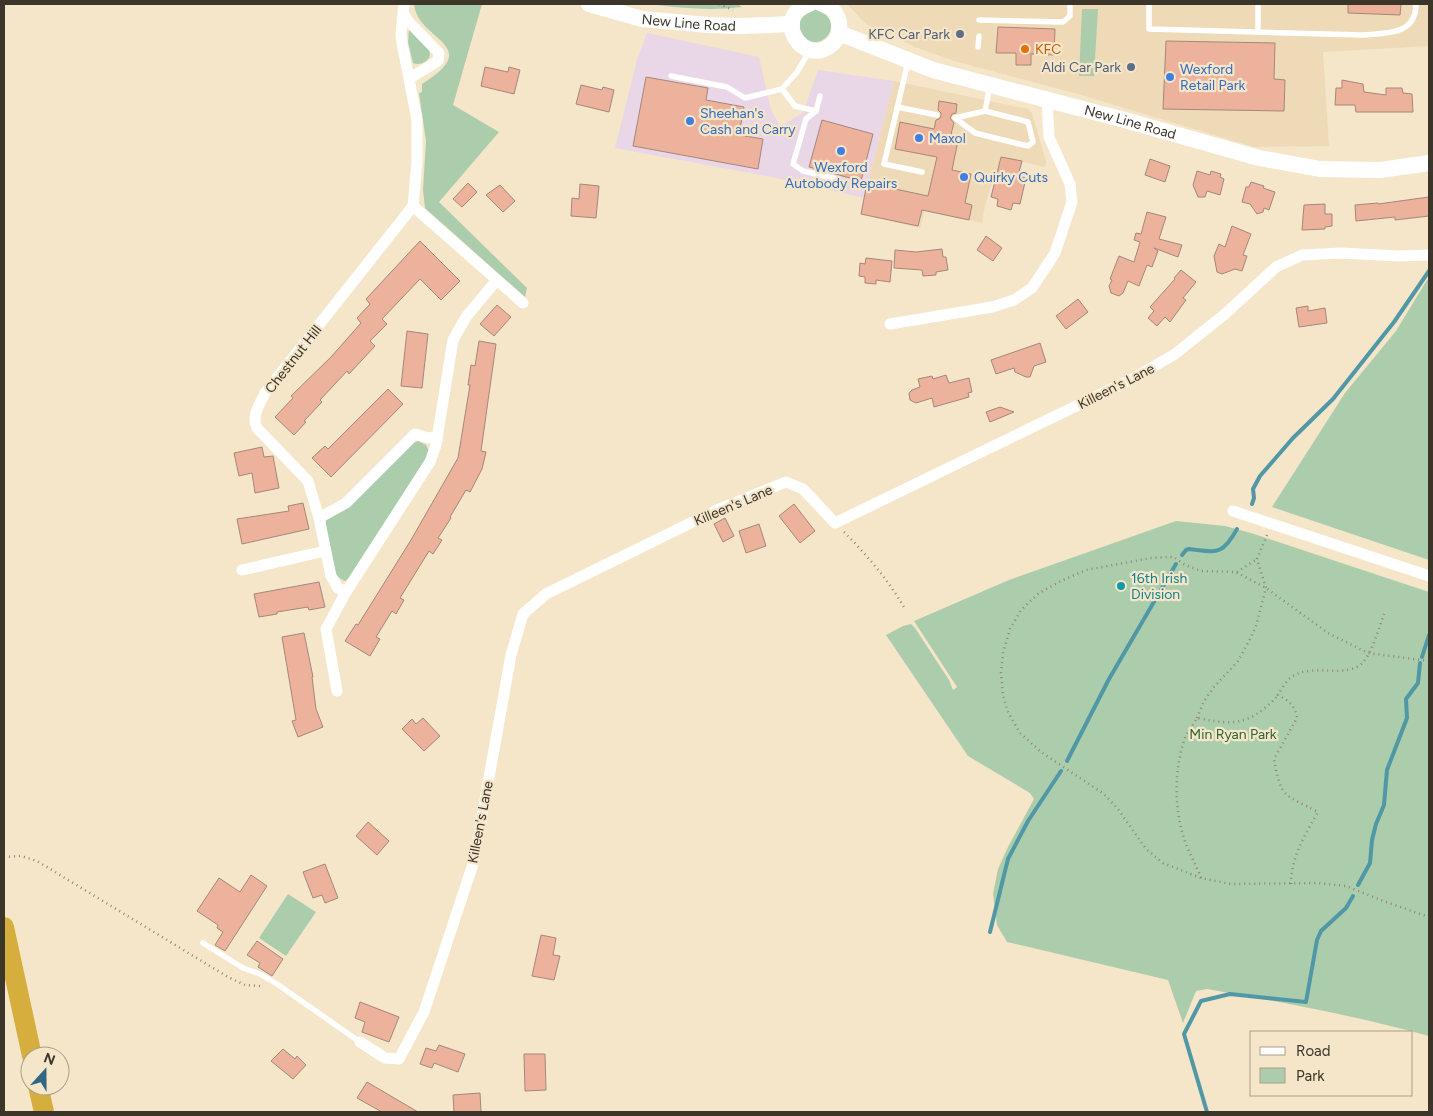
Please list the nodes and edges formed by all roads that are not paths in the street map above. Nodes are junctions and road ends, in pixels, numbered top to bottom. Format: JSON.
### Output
{"nodes":[{"id":1,"x":589,"y":4,"type":"edge"},
{"id":2,"x":810,"y":4,"type":"edge"},
{"id":3,"x":822,"y":4,"type":"edge"},
{"id":4,"x":1070,"y":4,"type":"edge"},
{"id":5,"x":1149,"y":4,"type":"edge"},
{"id":6,"x":1258,"y":4,"type":"edge"},
{"id":7,"x":1416,"y":4,"type":"edge"},
{"id":8,"x":403,"y":8,"type":"edge"},
{"id":9,"x":980,"y":20,"type":"dead end"},
{"id":10,"x":792,"y":24,"type":"junction"},
{"id":11,"x":1258,"y":31,"type":"junction"},
{"id":12,"x":839,"y":33,"type":"junction"},
{"id":13,"x":979,"y":36,"type":"dead end"},
{"id":14,"x":978,"y":47,"type":"dead end"},
{"id":15,"x":810,"y":50,"type":"junction"},
{"id":16,"x":909,"y":60,"type":"junction"},
{"id":17,"x":671,"y":76,"type":"dead end"},
{"id":18,"x":410,"y":78,"type":"junction"},
{"id":19,"x":990,"y":85,"type":"junction"},
{"id":20,"x":782,"y":88,"type":"junction"},
{"id":21,"x":820,"y":96,"type":"dead end"},
{"id":22,"x":1046,"y":100,"type":"junction"},
{"id":23,"x":898,"y":106,"type":"junction"},
{"id":24,"x":985,"y":110,"type":"junction"},
{"id":25,"x":816,"y":111,"type":"junction"},
{"id":26,"x":937,"y":114,"type":"dead end"},
{"id":27,"x":1429,"y":163,"type":"edge"},
{"id":28,"x":922,"y":172,"type":"dead end"},
{"id":29,"x":837,"y":180,"type":"dead end"},
{"id":30,"x":413,"y":206,"type":"junction"},
{"id":31,"x":1429,"y":255,"type":"edge"},
{"id":32,"x":496,"y":281,"type":"junction"},
{"id":33,"x":523,"y":303,"type":"dead end"},
{"id":34,"x":890,"y":324,"type":"dead end"},
{"id":35,"x":437,"y":437,"type":"junction"},
{"id":36,"x":1233,"y":511,"type":"dead end"},
{"id":37,"x":319,"y":518,"type":"junction"},
{"id":38,"x":325,"y":551,"type":"junction"},
{"id":39,"x":242,"y":570,"type":"dead end"},
{"id":40,"x":1429,"y":576,"type":"edge"},
{"id":41,"x":346,"y":592,"type":"junction"},
{"id":42,"x":337,"y":691,"type":"dead end"},
{"id":43,"x":4,"y":927,"type":"edge"},
{"id":44,"x":204,"y":942,"type":"dead end"},
{"id":45,"x":360,"y":1042,"type":"joint"},
{"id":46,"x":30,"y":1046,"type":"edge"},
{"id":47,"x":40,"y":1096,"type":"edge"},
{"id":48,"x":44,"y":1112,"type":"edge"}],
"edges":[{"from":1,"to":10,"type":"main road","name":"New Line Road"},
{"from":2,"to":10,"type":"main road"},
{"from":3,"to":12,"type":"main road"},
{"from":4,"to":9,"type":"lane"},
{"from":5,"to":11,"type":"lane"},
{"from":6,"to":11,"type":"lane"},
{"from":7,"to":11,"type":"lane"},
{"from":8,"to":18,"type":"street"},
{"from":8,"to":18,"type":"street"},
{"from":10,"to":15,"type":"main road"},
{"from":12,"to":15,"type":"main road"},
{"from":12,"to":16,"type":"main road","name":"New Line Road"},
{"from":13,"to":14,"type":"lane"},
{"from":15,"to":20,"type":"lane"},
{"from":16,"to":19,"type":"main road","name":"New Line Road"},
{"from":16,"to":23,"type":"lane"},
{"from":17,"to":20,"type":"lane"},
{"from":18,"to":30,"type":"street"},
{"from":19,"to":22,"type":"main road","name":"New Line Road"},
{"from":19,"to":24,"type":"lane"},
{"from":20,"to":25,"type":"lane"},
{"from":21,"to":25,"type":"lane"},
{"from":22,"to":27,"type":"main road","name":"New Line Road"},
{"from":22,"to":34,"type":"street"},
{"from":23,"to":26,"type":"lane"},
{"from":23,"to":28,"type":"lane"},
{"from":24,"to":24,"type":"lane"},
{"from":25,"to":29,"type":"lane"},
{"from":30,"to":32,"type":"street"},
{"from":30,"to":37,"type":"street","name":"Chestnut Hill"},
{"from":31,"to":45,"type":"street","name":"Killeen's Lane"},
{"from":32,"to":33,"type":"street"},
{"from":32,"to":35,"type":"street"},
{"from":35,"to":37,"type":"street"},
{"from":35,"to":41,"type":"street"},
{"from":36,"to":40,"type":"street"},
{"from":37,"to":38,"type":"street","name":"Chestnut Hill"},
{"from":38,"to":39,"type":"street"},
{"from":38,"to":41,"type":"street","name":"Chestnut Hill"},
{"from":41,"to":42,"type":"street"},
{"from":43,"to":46,"type":"highway"},
{"from":44,"to":45,"type":"lane"},
{"from":47,"to":48,"type":"highway"}]}
